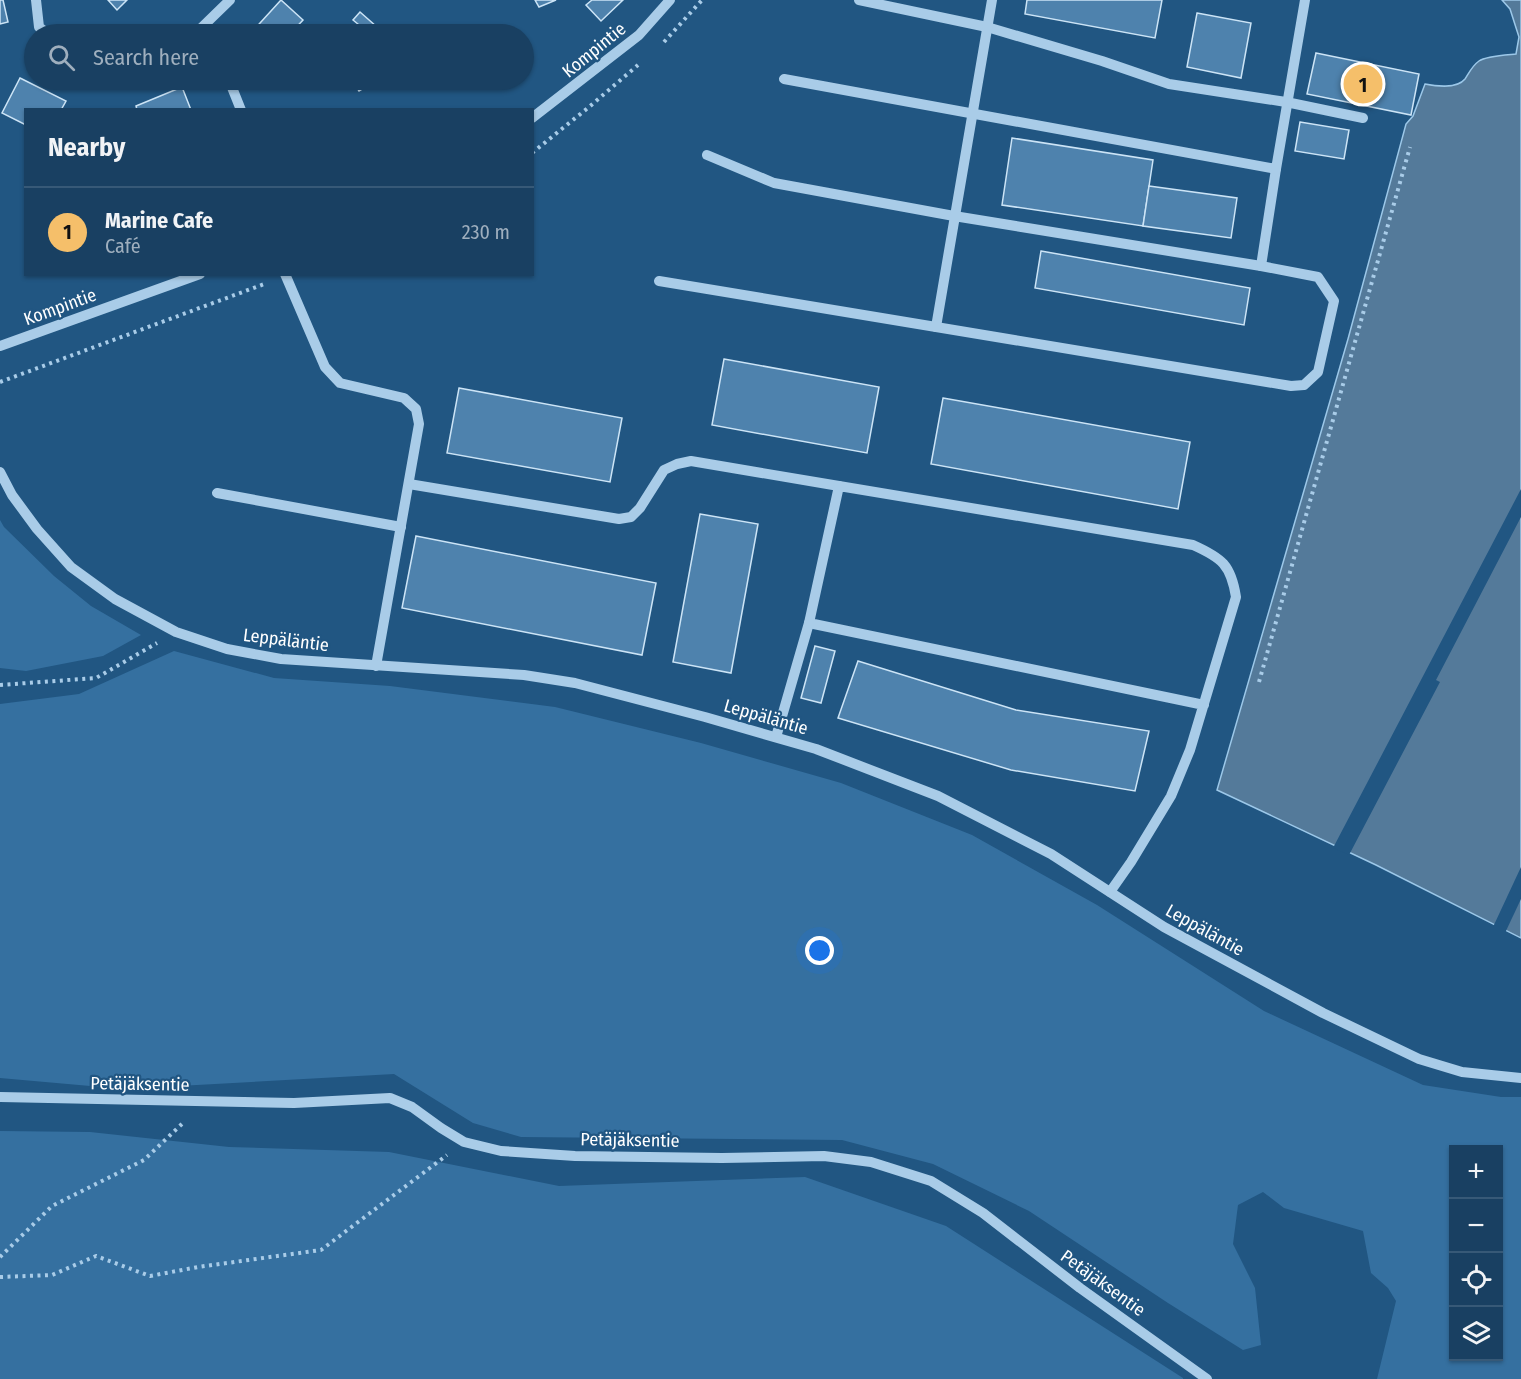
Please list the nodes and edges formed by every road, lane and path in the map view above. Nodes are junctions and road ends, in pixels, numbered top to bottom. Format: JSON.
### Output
{"nodes":[{"id":1,"x":36,"y":0,"type":"edge"},
{"id":2,"x":230,"y":0,"type":"edge"},
{"id":3,"x":670,"y":0,"type":"edge"},
{"id":4,"x":859,"y":0,"type":"edge"},
{"id":5,"x":992,"y":0,"type":"edge"},
{"id":6,"x":1305,"y":0,"type":"edge"},
{"id":7,"x":39,"y":24,"type":"edge"},
{"id":8,"x":207,"y":24,"type":"edge"},
{"id":9,"x":987,"y":27,"type":"junction"},
{"id":10,"x":784,"y":78,"type":"dead end"},
{"id":11,"x":233,"y":90,"type":"edge"},
{"id":12,"x":1287,"y":102,"type":"junction"},
{"id":13,"x":241,"y":108,"type":"edge"},
{"id":14,"x":972,"y":113,"type":"junction"},
{"id":15,"x":534,"y":116,"type":"edge"},
{"id":16,"x":1363,"y":118,"type":"dead end"},
{"id":17,"x":1410,"y":147,"type":"dead end"},
{"id":18,"x":707,"y":156,"type":"dead end"},
{"id":19,"x":1276,"y":170,"type":"junction"},
{"id":20,"x":954,"y":216,"type":"junction"},
{"id":21,"x":1261,"y":266,"type":"junction"},
{"id":22,"x":194,"y":276,"type":"edge"},
{"id":23,"x":283,"y":276,"type":"edge"},
{"id":24,"x":286,"y":276,"type":"edge"},
{"id":25,"x":659,"y":280,"type":"dead end"},
{"id":26,"x":936,"y":327,"type":"junction"},
{"id":27,"x":0,"y":346,"type":"edge"},
{"id":28,"x":0,"y":382,"type":"edge"},
{"id":29,"x":0,"y":472,"type":"edge"},
{"id":30,"x":409,"y":484,"type":"junction"},
{"id":31,"x":839,"y":486,"type":"junction"},
{"id":32,"x":217,"y":493,"type":"dead end"},
{"id":33,"x":401,"y":527,"type":"junction"},
{"id":34,"x":809,"y":623,"type":"junction"},
{"id":35,"x":176,"y":632,"type":"junction"},
{"id":36,"x":376,"y":666,"type":"junction"},
{"id":37,"x":1259,"y":682,"type":"dead end"},
{"id":38,"x":0,"y":686,"type":"edge"},
{"id":39,"x":1204,"y":705,"type":"junction"},
{"id":40,"x":776,"y":737,"type":"junction"},
{"id":41,"x":1110,"y":892,"type":"junction"},
{"id":42,"x":1521,"y":1078,"type":"edge"},
{"id":43,"x":0,"y":1097,"type":"edge"},
{"id":44,"x":204,"y":1102,"type":"junction"},
{"id":45,"x":464,"y":1142,"type":"junction"},
{"id":46,"x":0,"y":1257,"type":"edge"},
{"id":47,"x":0,"y":1277,"type":"edge"},
{"id":48,"x":1207,"y":1379,"type":"edge"}],
"edges":[{"from":1,"to":7,"type":"street"},
{"from":2,"to":8,"type":"street"},
{"from":3,"to":15,"type":"street","name":"Kompintie"},
{"from":4,"to":9,"type":"street"},
{"from":5,"to":9,"type":"street"},
{"from":6,"to":12,"type":"street"},
{"from":9,"to":12,"type":"street"},
{"from":9,"to":14,"type":"street"},
{"from":10,"to":14,"type":"street"},
{"from":11,"to":13,"type":"street"},
{"from":12,"to":16,"type":"street"},
{"from":12,"to":19,"type":"street"},
{"from":14,"to":19,"type":"street"},
{"from":14,"to":20,"type":"street"},
{"from":17,"to":37,"type":"path"},
{"from":18,"to":20,"type":"street"},
{"from":19,"to":21,"type":"street"},
{"from":20,"to":21,"type":"street"},
{"from":20,"to":26,"type":"street"},
{"from":21,"to":26,"type":"street"},
{"from":22,"to":27,"type":"street","name":"Kompintie"},
{"from":23,"to":28,"type":"path"},
{"from":24,"to":30,"type":"street"},
{"from":25,"to":26,"type":"street"},
{"from":29,"to":35,"type":"street","name":"Leppäläntie"},
{"from":30,"to":31,"type":"street"},
{"from":30,"to":33,"type":"street"},
{"from":31,"to":34,"type":"street"},
{"from":31,"to":39,"type":"street"},
{"from":32,"to":33,"type":"street"},
{"from":33,"to":36,"type":"street"},
{"from":34,"to":39,"type":"street"},
{"from":34,"to":40,"type":"street"},
{"from":35,"to":36,"type":"street","name":"Leppäläntie"},
{"from":35,"to":38,"type":"path"},
{"from":36,"to":40,"type":"street","name":"Leppäläntie"},
{"from":39,"to":41,"type":"street"},
{"from":40,"to":41,"type":"street","name":"Leppäläntie"},
{"from":41,"to":42,"type":"street","name":"Leppäläntie"},
{"from":43,"to":44,"type":"street","name":"Petäjäksentie"},
{"from":44,"to":45,"type":"street","name":"Petäjäksentie"},
{"from":44,"to":46,"type":"path"},
{"from":45,"to":47,"type":"path"},
{"from":45,"to":48,"type":"street","name":"Petäjäksentie"}]}
